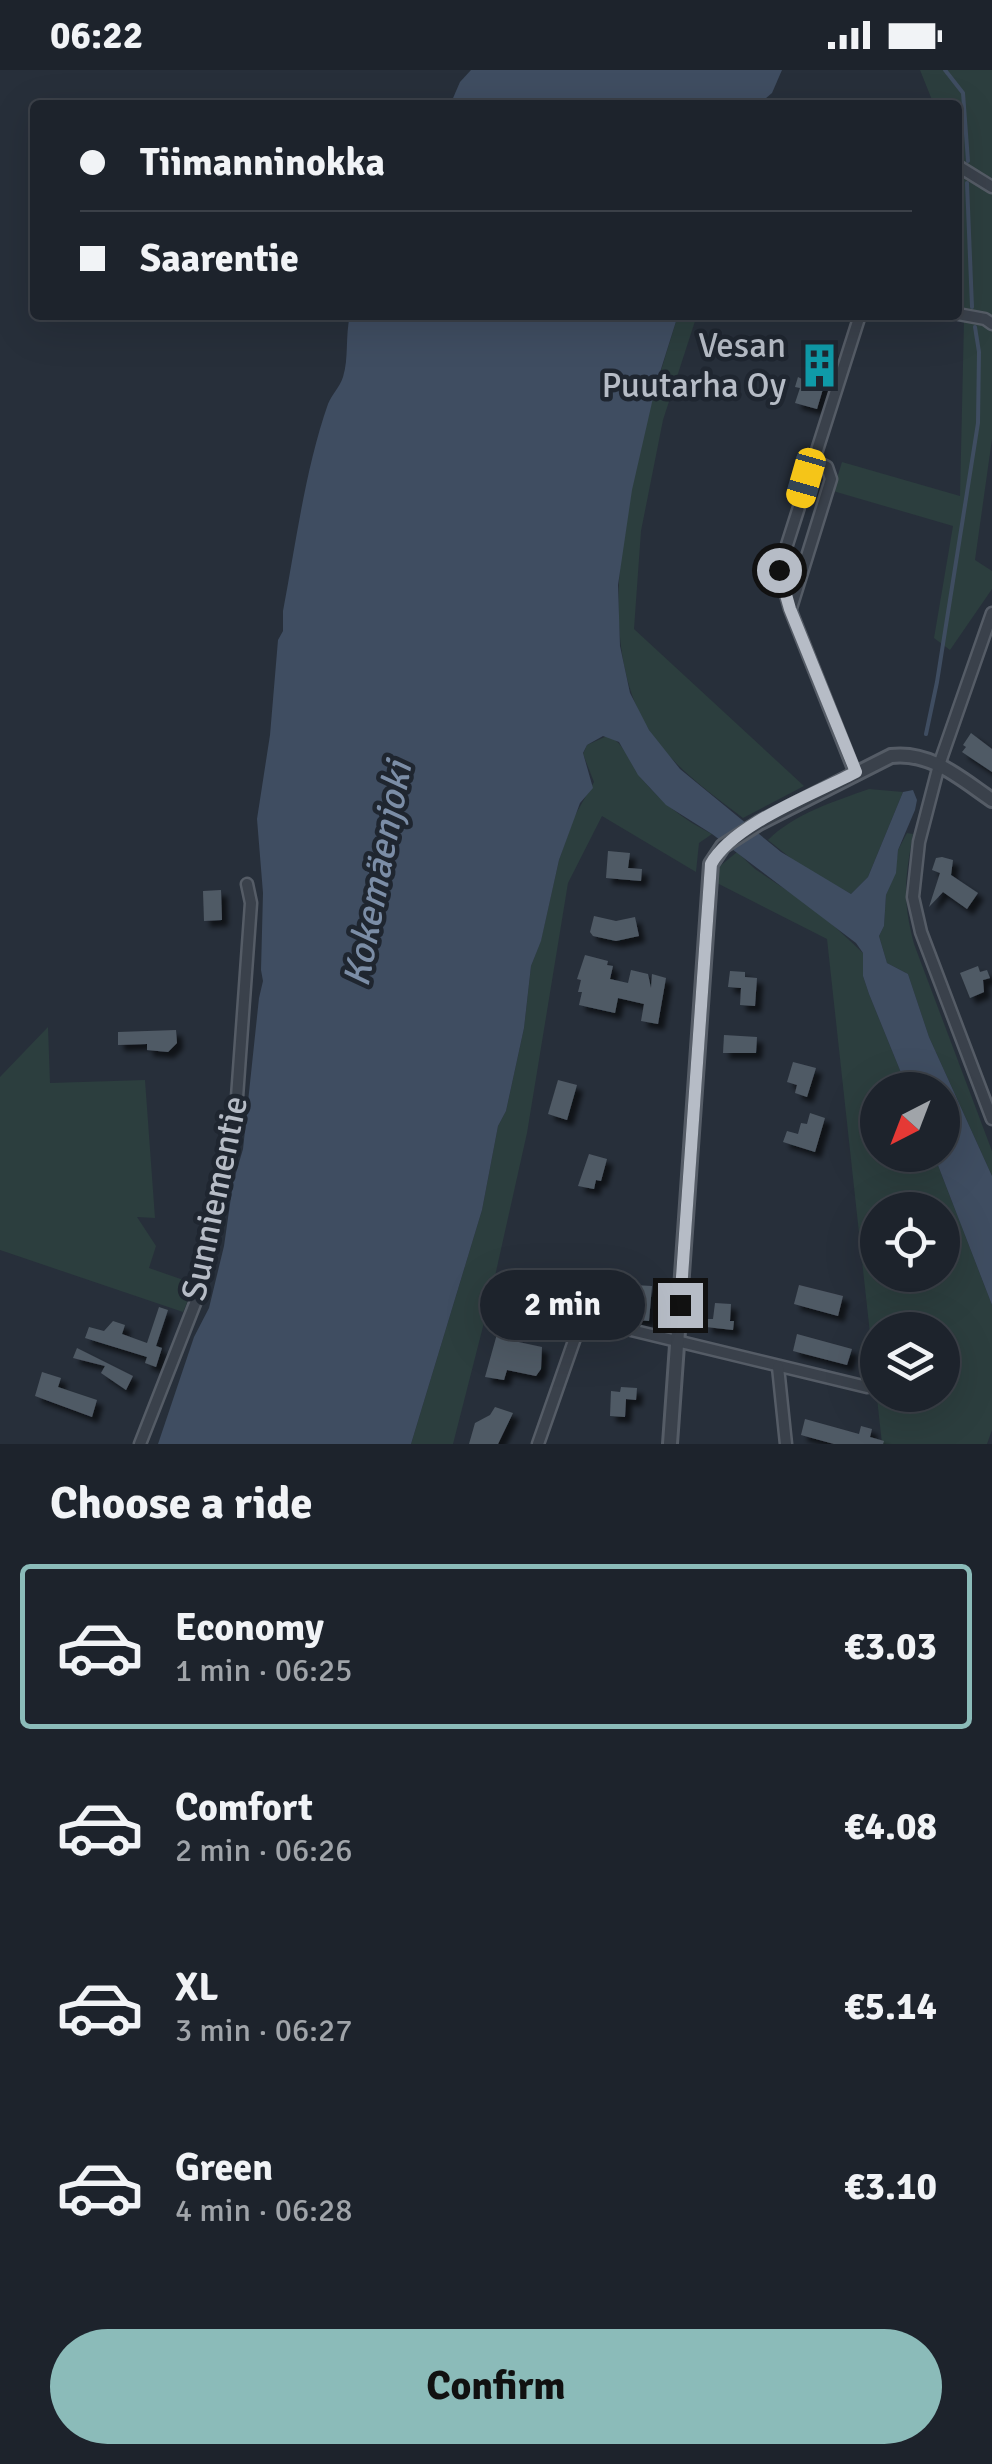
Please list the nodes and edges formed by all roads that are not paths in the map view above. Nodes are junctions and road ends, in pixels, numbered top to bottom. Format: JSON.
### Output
{"nodes":[{"id":1,"x":962,"y":168,"type":"edge"},
{"id":2,"x":992,"y":187,"type":"edge"},
{"id":3,"x":962,"y":315,"type":"edge"},
{"id":4,"x":858,"y":320,"type":"edge"},
{"id":5,"x":992,"y":324,"type":"edge"},
{"id":6,"x":814,"y":461,"type":"junction"},
{"id":7,"x":790,"y":609,"type":"junction"},
{"id":8,"x":992,"y":613,"type":"edge"},
{"id":9,"x":939,"y":765,"type":"junction"},
{"id":10,"x":856,"y":772,"type":"junction"},
{"id":11,"x":992,"y":800,"type":"edge"},
{"id":12,"x":246,"y":884,"type":"dead end"},
{"id":13,"x":992,"y":1119,"type":"edge"},
{"id":14,"x":536,"y":1308,"type":"dead end"},
{"id":15,"x":581,"y":1320,"type":"junction"},
{"id":16,"x":677,"y":1343,"type":"junction"},
{"id":17,"x":778,"y":1367,"type":"junction"},
{"id":18,"x":860,"y":1386,"type":"edge"},
{"id":19,"x":140,"y":1444,"type":"edge"},
{"id":20,"x":538,"y":1444,"type":"edge"},
{"id":21,"x":670,"y":1444,"type":"edge"},
{"id":22,"x":786,"y":1444,"type":"edge"}],
"edges":[{"from":1,"to":2,"type":"street"},
{"from":3,"to":5,"type":"street"},
{"from":4,"to":6,"type":"street"},
{"from":6,"to":7,"type":"street"},
{"from":6,"to":7,"type":"street"},
{"from":7,"to":10,"type":"street"},
{"from":8,"to":9,"type":"street"},
{"from":9,"to":10,"type":"street"},
{"from":9,"to":11,"type":"street"},
{"from":9,"to":13,"type":"street"},
{"from":10,"to":16,"type":"street"},
{"from":12,"to":19,"type":"street","name":"Sunniementie"},
{"from":14,"to":15,"type":"street"},
{"from":15,"to":16,"type":"street"},
{"from":15,"to":20,"type":"street"},
{"from":16,"to":17,"type":"street"},
{"from":16,"to":21,"type":"street"},
{"from":17,"to":18,"type":"street"},
{"from":17,"to":22,"type":"street"}]}
